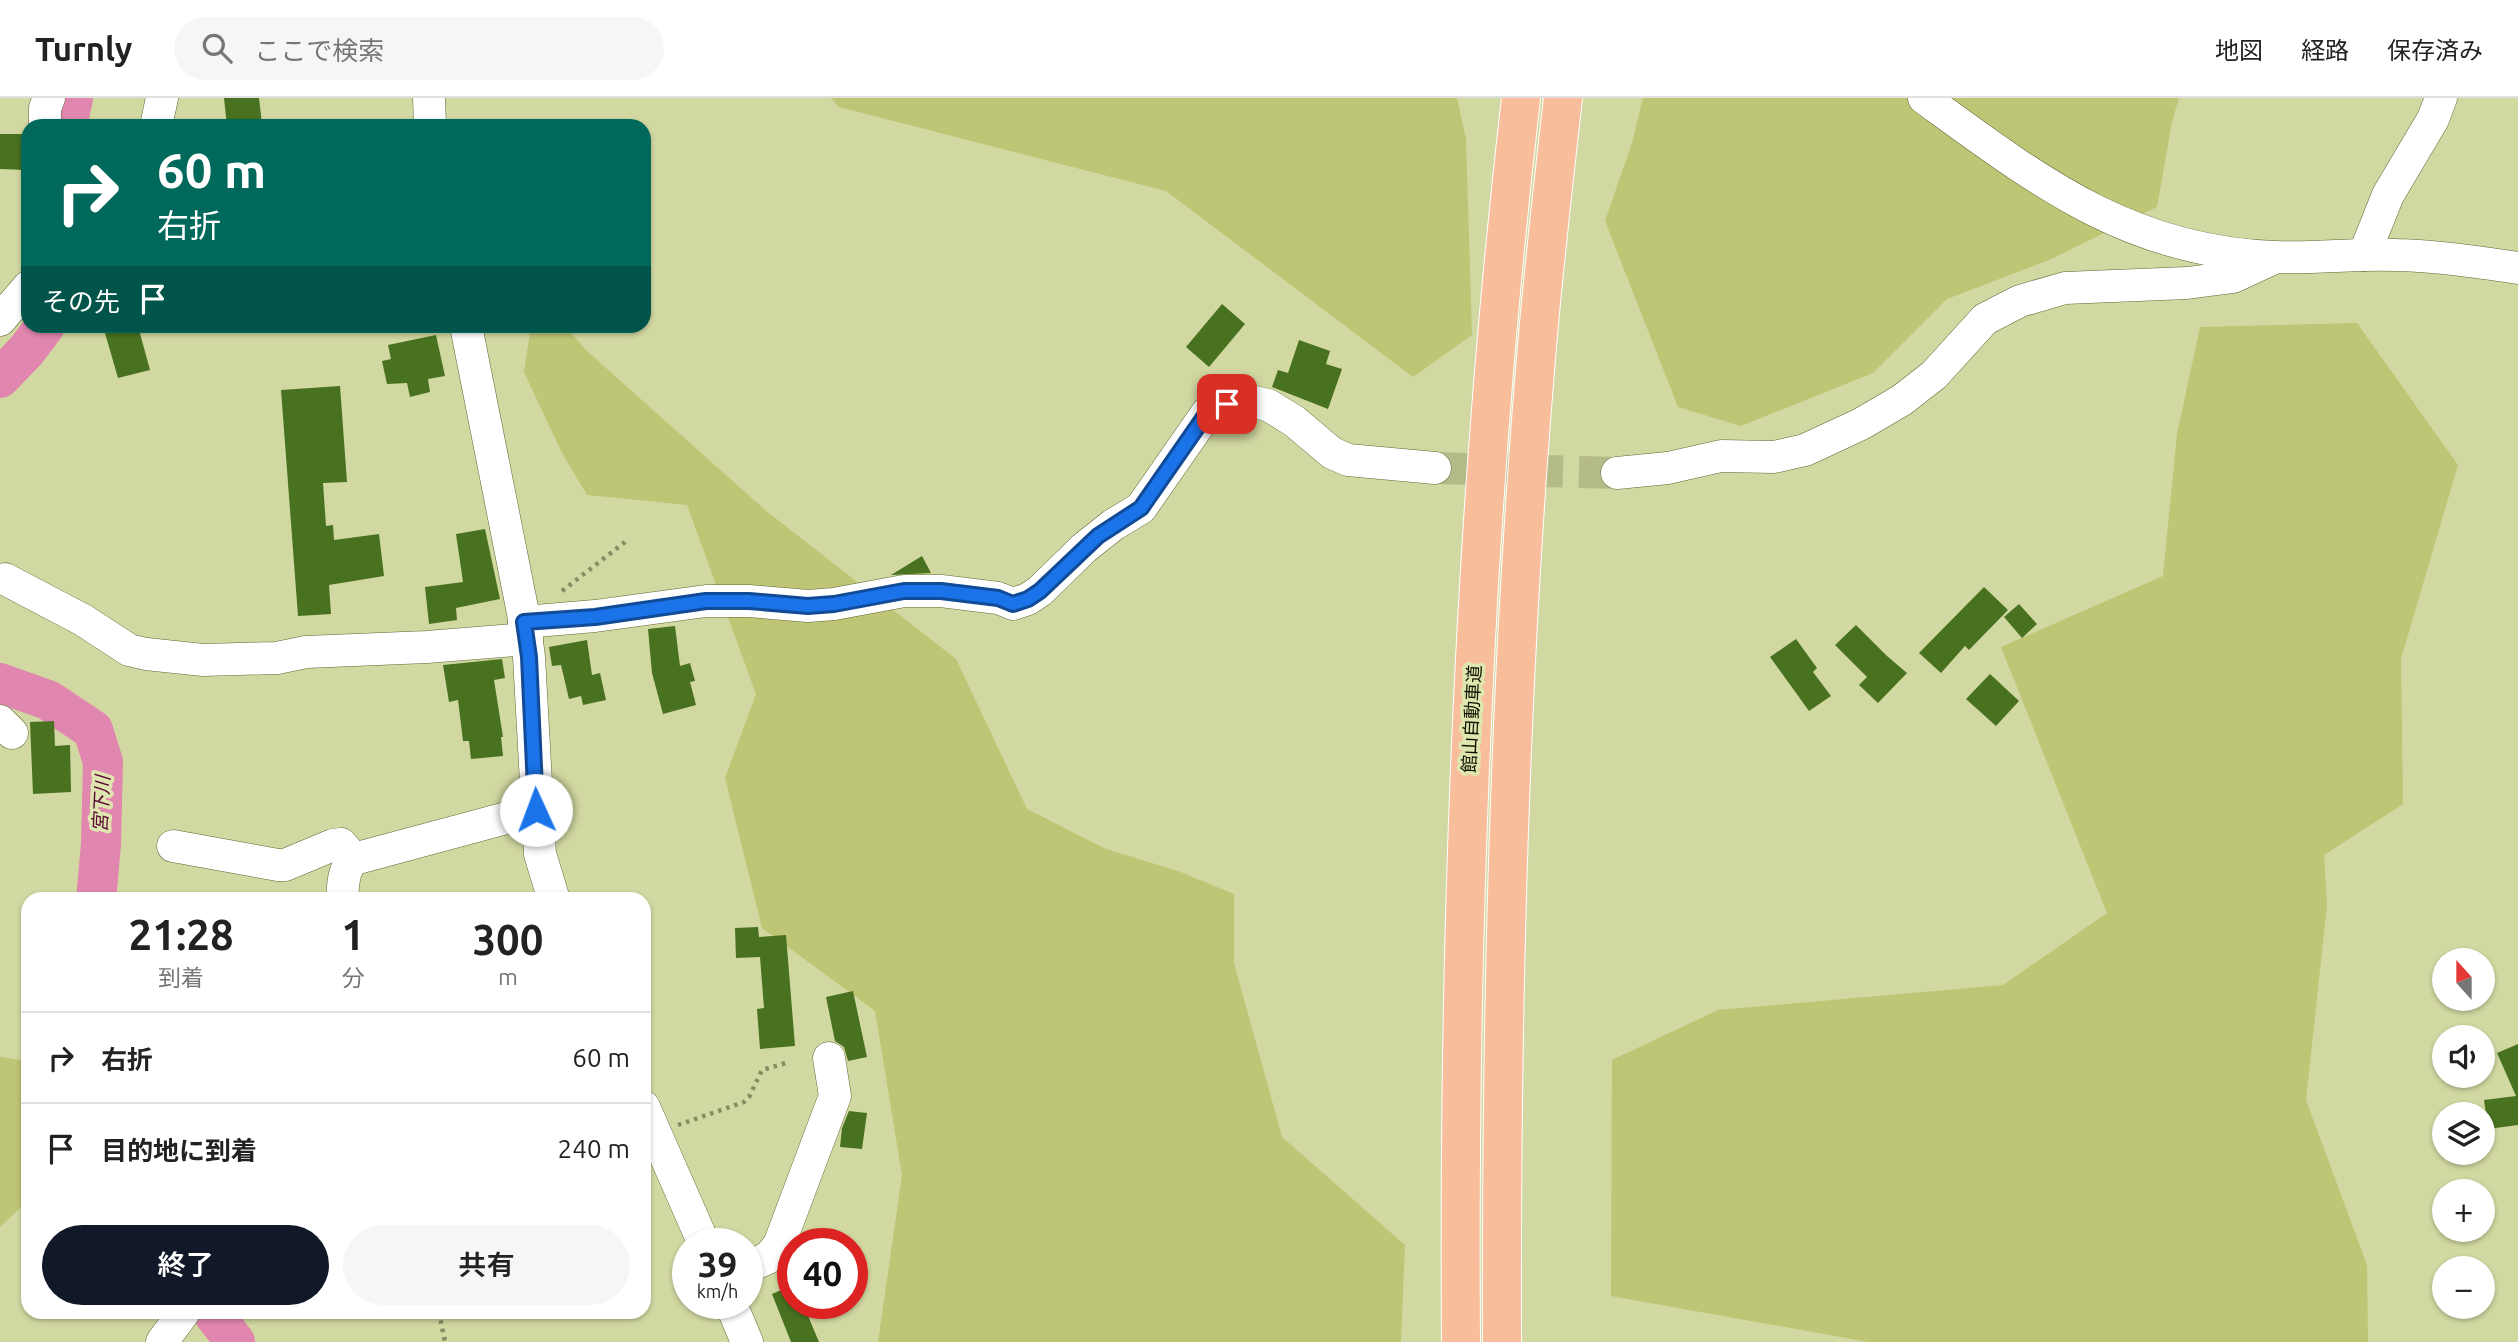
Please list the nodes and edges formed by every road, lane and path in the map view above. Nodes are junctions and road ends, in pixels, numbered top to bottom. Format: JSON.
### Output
{"nodes":[{"id":1,"x":49,"y":98,"type":"edge"},
{"id":2,"x":162,"y":98,"type":"edge"},
{"id":3,"x":429,"y":98,"type":"edge"},
{"id":4,"x":1521,"y":98,"type":"edge"},
{"id":5,"x":1563,"y":98,"type":"edge"},
{"id":6,"x":1924,"y":98,"type":"edge"},
{"id":7,"x":2441,"y":98,"type":"edge"},
{"id":8,"x":45,"y":119,"type":"edge"},
{"id":9,"x":158,"y":119,"type":"edge"},
{"id":10,"x":430,"y":119,"type":"edge"},
{"id":11,"x":2364,"y":255,"type":"junction"},
{"id":12,"x":2274,"y":257,"type":"junction"},
{"id":13,"x":2518,"y":268,"type":"edge"},
{"id":14,"x":21,"y":295,"type":"edge"},
{"id":15,"x":0,"y":320,"type":"edge"},
{"id":16,"x":468,"y":333,"type":"edge"},
{"id":17,"x":1434,"y":468,"type":"tunnel mouth"},
{"id":18,"x":1617,"y":473,"type":"tunnel mouth"},
{"id":19,"x":625,"y":542,"type":"dead end"},
{"id":20,"x":5,"y":579,"type":"dead end"},
{"id":21,"x":534,"y":626,"type":"junction"},
{"id":22,"x":536,"y":810,"type":"junction"},
{"id":23,"x":173,"y":846,"type":"dead end"},
{"id":24,"x":354,"y":859,"type":"junction"},
{"id":25,"x":342,"y":892,"type":"edge"},
{"id":26,"x":552,"y":892,"type":"edge"},
{"id":27,"x":829,"y":1058,"type":"dead end"},
{"id":28,"x":786,"y":1063,"type":"dead end"},
{"id":29,"x":651,"y":1120,"type":"edge"},
{"id":30,"x":651,"y":1122,"type":"edge"},
{"id":31,"x":697,"y":1228,"type":"edge"},
{"id":32,"x":763,"y":1260,"type":"edge"},
{"id":33,"x":179,"y":1319,"type":"edge"},
{"id":34,"x":440,"y":1319,"type":"edge"},
{"id":35,"x":737,"y":1319,"type":"edge"},
{"id":36,"x":162,"y":1342,"type":"edge"},
{"id":37,"x":445,"y":1342,"type":"edge"},
{"id":38,"x":747,"y":1342,"type":"edge"},
{"id":39,"x":1461,"y":1342,"type":"edge"},
{"id":40,"x":1502,"y":1342,"type":"edge"}],
"edges":[{"from":1,"to":8,"type":"street"},
{"from":2,"to":9,"type":"street"},
{"from":3,"to":10,"type":"street"},
{"from":4,"to":39,"type":"highway","name":"館山自動車道"},
{"from":5,"to":40,"type":"highway"},
{"from":6,"to":12,"type":"street"},
{"from":7,"to":11,"type":"street"},
{"from":11,"to":12,"type":"street"},
{"from":11,"to":13,"type":"street"},
{"from":12,"to":18,"type":"street"},
{"from":14,"to":15,"type":"street"},
{"from":16,"to":21,"type":"street"},
{"from":17,"to":21,"type":"street"},
{"from":19,"to":21,"type":"path"},
{"from":20,"to":21,"type":"street"},
{"from":21,"to":22,"type":"street"},
{"from":22,"to":24,"type":"street"},
{"from":22,"to":26,"type":"street"},
{"from":23,"to":24,"type":"street"},
{"from":24,"to":25,"type":"street"},
{"from":27,"to":32,"type":"street"},
{"from":28,"to":29,"type":"path"},
{"from":30,"to":31,"type":"street"},
{"from":33,"to":36,"type":"street"},
{"from":34,"to":37,"type":"path"},
{"from":35,"to":38,"type":"street"}]}
